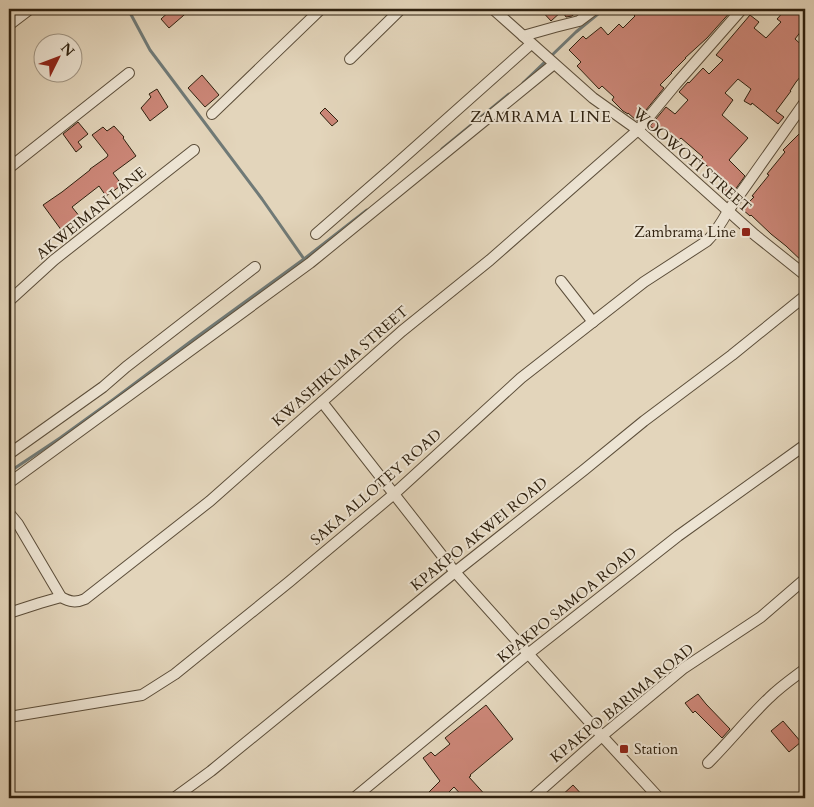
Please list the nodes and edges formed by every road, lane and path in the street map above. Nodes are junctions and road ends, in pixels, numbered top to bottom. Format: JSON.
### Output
{"nodes":[{"id":1,"x":30,"y":9,"type":"edge"},
{"id":2,"x":321,"y":9,"type":"edge"},
{"id":3,"x":401,"y":9,"type":"edge"},
{"id":4,"x":493,"y":9,"type":"edge"},
{"id":5,"x":595,"y":9,"type":"edge"},
{"id":6,"x":742,"y":9,"type":"edge"},
{"id":7,"x":9,"y":25,"type":"edge"},
{"id":8,"x":523,"y":36,"type":"junction"},
{"id":9,"x":535,"y":48,"type":"junction"},
{"id":10,"x":350,"y":60,"type":"dead end"},
{"id":11,"x":552,"y":62,"type":"junction"},
{"id":12,"x":129,"y":73,"type":"dead end"},
{"id":13,"x":805,"y":102,"type":"edge"},
{"id":14,"x":212,"y":114,"type":"dead end"},
{"id":15,"x":638,"y":130,"type":"junction"},
{"id":16,"x":194,"y":150,"type":"dead end"},
{"id":17,"x":9,"y":168,"type":"edge"},
{"id":18,"x":728,"y":211,"type":"junction"},
{"id":19,"x":316,"y":234,"type":"dead end"},
{"id":20,"x":255,"y":267,"type":"dead end"},
{"id":21,"x":805,"y":275,"type":"edge"},
{"id":22,"x":561,"y":281,"type":"dead end"},
{"id":23,"x":805,"y":296,"type":"edge"},
{"id":24,"x":9,"y":301,"type":"edge"},
{"id":25,"x":593,"y":322,"type":"junction"},
{"id":26,"x":322,"y":402,"type":"junction"},
{"id":27,"x":805,"y":445,"type":"edge"},
{"id":28,"x":9,"y":454,"type":"edge"},
{"id":29,"x":9,"y":483,"type":"edge"},
{"id":30,"x":394,"y":494,"type":"junction"},
{"id":31,"x":9,"y":513,"type":"edge"},
{"id":32,"x":456,"y":572,"type":"junction"},
{"id":33,"x":805,"y":579,"type":"edge"},
{"id":34,"x":59,"y":594,"type":"junction"},
{"id":35,"x":9,"y":613,"type":"edge"},
{"id":36,"x":528,"y":654,"type":"junction"},
{"id":37,"x":805,"y":669,"type":"edge"},
{"id":38,"x":9,"y":717,"type":"edge"},
{"id":39,"x":602,"y":736,"type":"junction"},
{"id":40,"x":708,"y":763,"type":"dead end"},
{"id":41,"x":174,"y":798,"type":"edge"},
{"id":42,"x":354,"y":798,"type":"edge"},
{"id":43,"x":532,"y":798,"type":"edge"},
{"id":44,"x":659,"y":798,"type":"edge"}],
"edges":[{"from":1,"to":7,"type":"street"},
{"from":2,"to":14,"type":"street"},
{"from":3,"to":10,"type":"street"},
{"from":4,"to":8,"type":"street","name":"WOOWOTI STREET"},
{"from":5,"to":8,"type":"street"},
{"from":6,"to":15,"type":"street","name":"KWASHIKUMA STREET"},
{"from":8,"to":9,"type":"street","name":"WOOWOTI STREET"},
{"from":9,"to":11,"type":"street","name":"WOOWOTI STREET"},
{"from":9,"to":19,"type":"street"},
{"from":11,"to":15,"type":"street","name":"WOOWOTI STREET"},
{"from":11,"to":29,"type":"street"},
{"from":12,"to":17,"type":"street"},
{"from":13,"to":18,"type":"street","name":"SAKA ALLOTEY ROAD"},
{"from":15,"to":18,"type":"street","name":"WOOWOTI STREET"},
{"from":15,"to":26,"type":"street","name":"KWASHIKUMA STREET"},
{"from":16,"to":24,"type":"street","name":"AKWEIMAN LANE"},
{"from":18,"to":21,"type":"street","name":"WOOWOTI STREET"},
{"from":18,"to":25,"type":"street","name":"SAKA ALLOTEY ROAD"},
{"from":20,"to":28,"type":"street"},
{"from":22,"to":25,"type":"street"},
{"from":23,"to":32,"type":"street","name":"KPAKPO AKWEI ROAD"},
{"from":25,"to":30,"type":"street","name":"SAKA ALLOTEY ROAD"},
{"from":26,"to":30,"type":"street"},
{"from":26,"to":34,"type":"street","name":"KWASHIKUMA STREET"},
{"from":27,"to":36,"type":"street","name":"KPAKPO SAMOA ROAD"},
{"from":30,"to":32,"type":"street"},
{"from":30,"to":38,"type":"street","name":"SAKA ALLOTEY ROAD"},
{"from":31,"to":34,"type":"street"},
{"from":32,"to":36,"type":"street"},
{"from":32,"to":41,"type":"street","name":"KPAKPO AKWEI ROAD"},
{"from":33,"to":39,"type":"street","name":"KPAKPO BARIMA ROAD"},
{"from":34,"to":35,"type":"street","name":"KWASHIKUMA STREET"},
{"from":36,"to":39,"type":"street"},
{"from":36,"to":42,"type":"street","name":"KPAKPO SAMOA ROAD"},
{"from":37,"to":40,"type":"street"},
{"from":39,"to":43,"type":"street","name":"KPAKPO BARIMA ROAD"},
{"from":39,"to":44,"type":"street"}]}
